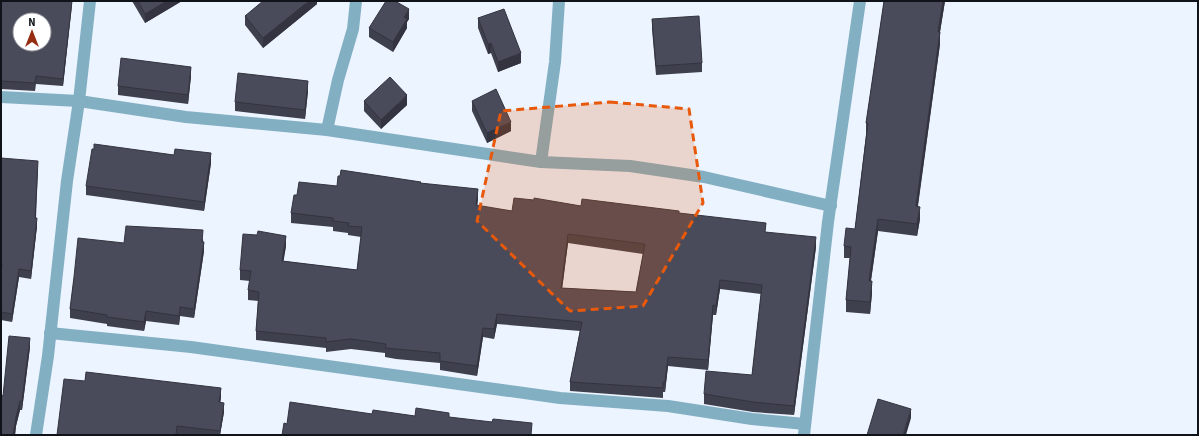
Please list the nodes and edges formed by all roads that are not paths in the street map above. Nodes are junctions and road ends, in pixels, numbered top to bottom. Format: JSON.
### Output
{"nodes":[{"id":1,"x":90,"y":1,"type":"edge"},
{"id":2,"x":356,"y":1,"type":"edge"},
{"id":3,"x":559,"y":1,"type":"edge"},
{"id":4,"x":860,"y":1,"type":"edge"},
{"id":5,"x":1,"y":97,"type":"edge"},
{"id":6,"x":78,"y":101,"type":"junction"},
{"id":7,"x":327,"y":130,"type":"junction"},
{"id":8,"x":541,"y":162,"type":"junction"},
{"id":9,"x":831,"y":206,"type":"junction"},
{"id":10,"x":50,"y":333,"type":"junction"},
{"id":11,"x":805,"y":429,"type":"edge"},
{"id":12,"x":36,"y":435,"type":"edge"}],
"edges":[{"from":1,"to":6,"type":"street"},
{"from":2,"to":7,"type":"street"},
{"from":3,"to":8,"type":"street"},
{"from":4,"to":9,"type":"street"},
{"from":5,"to":6,"type":"street"},
{"from":6,"to":7,"type":"street"},
{"from":6,"to":10,"type":"street"},
{"from":7,"to":8,"type":"street"},
{"from":8,"to":9,"type":"street"},
{"from":9,"to":11,"type":"street"},
{"from":10,"to":11,"type":"street"},
{"from":10,"to":12,"type":"street"}]}
